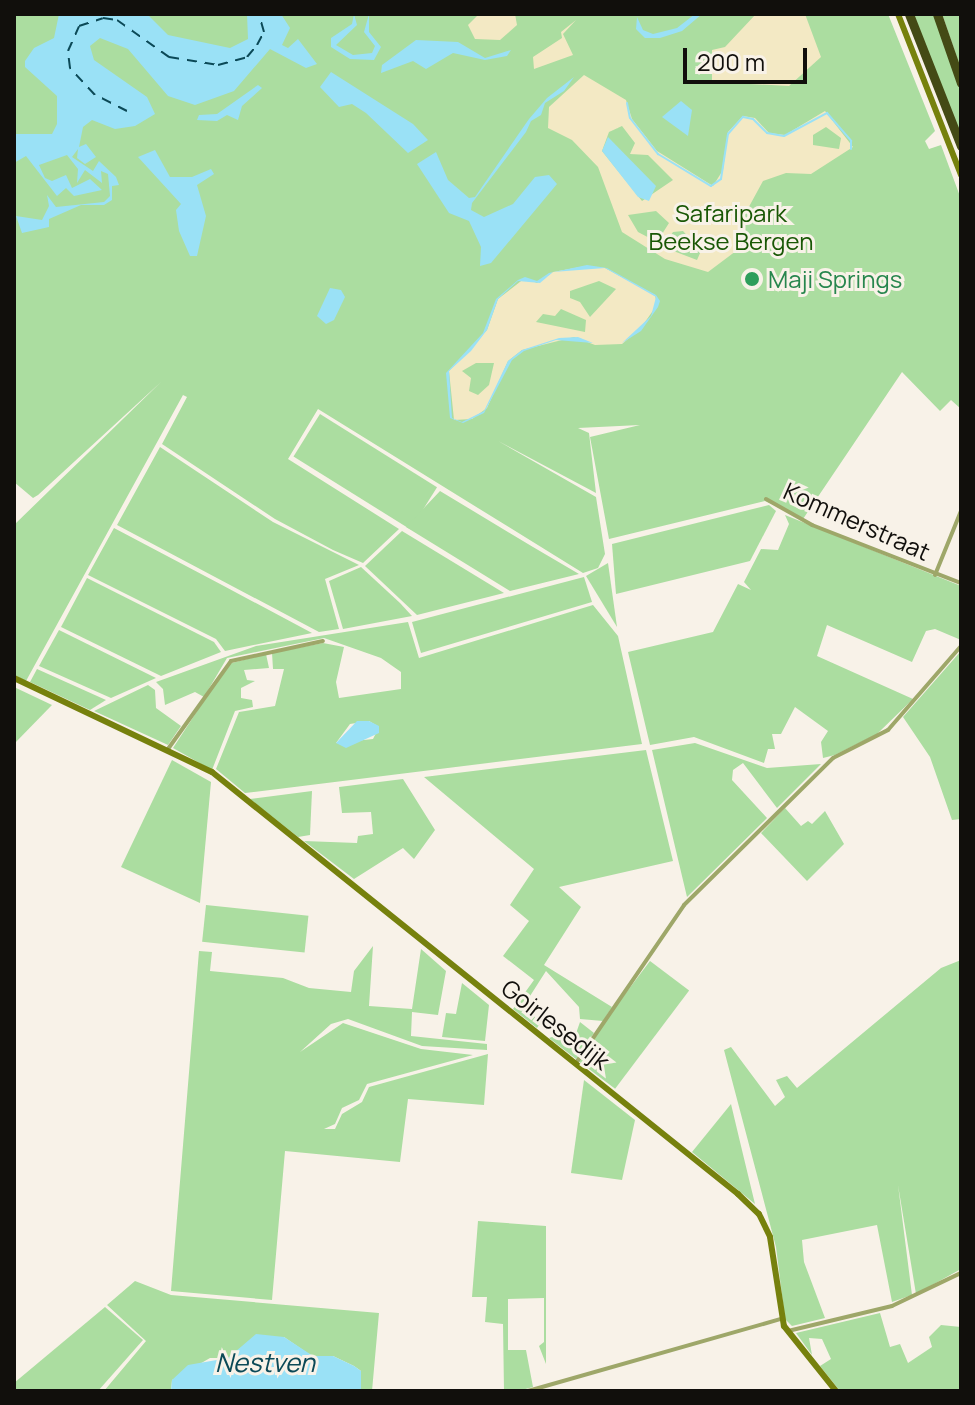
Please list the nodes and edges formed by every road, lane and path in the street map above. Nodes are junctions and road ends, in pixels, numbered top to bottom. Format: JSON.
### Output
{"nodes":[{"id":1,"x":898,"y":14,"type":"edge"},
{"id":2,"x":909,"y":14,"type":"edge"},
{"id":3,"x":937,"y":14,"type":"edge"},
{"id":4,"x":961,"y":83,"type":"edge"},
{"id":5,"x":961,"y":146,"type":"edge"},
{"id":6,"x":961,"y":175,"type":"edge"},
{"id":7,"x":766,"y":499,"type":"dead end"},
{"id":8,"x":961,"y":511,"type":"edge"},
{"id":9,"x":935,"y":575,"type":"junction"},
{"id":10,"x":961,"y":583,"type":"edge"},
{"id":11,"x":323,"y":641,"type":"dead end"},
{"id":12,"x":961,"y":646,"type":"edge"},
{"id":13,"x":14,"y":678,"type":"edge"},
{"id":14,"x":168,"y":749,"type":"junction"},
{"id":15,"x":576,"y":1063,"type":"junction"},
{"id":16,"x":961,"y":1273,"type":"edge"},
{"id":17,"x":781,"y":1319,"type":"junction"},
{"id":18,"x":788,"y":1331,"type":"junction"},
{"id":19,"x":528,"y":1391,"type":"edge"},
{"id":20,"x":836,"y":1391,"type":"edge"}],
"edges":[{"from":1,"to":6,"type":"street"},
{"from":2,"to":5,"type":"highway"},
{"from":3,"to":4,"type":"highway"},
{"from":7,"to":9,"type":"street","name":"Kommerstraat"},
{"from":8,"to":9,"type":"street","name":"Kommerstraat"},
{"from":9,"to":10,"type":"street","name":"Kommerstraat"},
{"from":11,"to":14,"type":"street"},
{"from":12,"to":15,"type":"street"},
{"from":13,"to":14,"type":"street","name":"Goirlesedijk"},
{"from":14,"to":15,"type":"street","name":"Goirlesedijk"},
{"from":15,"to":17,"type":"street","name":"Goirlesedijk"},
{"from":16,"to":18,"type":"street"},
{"from":17,"to":18,"type":"street","name":"Goirlesedijk"},
{"from":17,"to":19,"type":"street"},
{"from":18,"to":20,"type":"street","name":"Goirlesedijk"}]}
